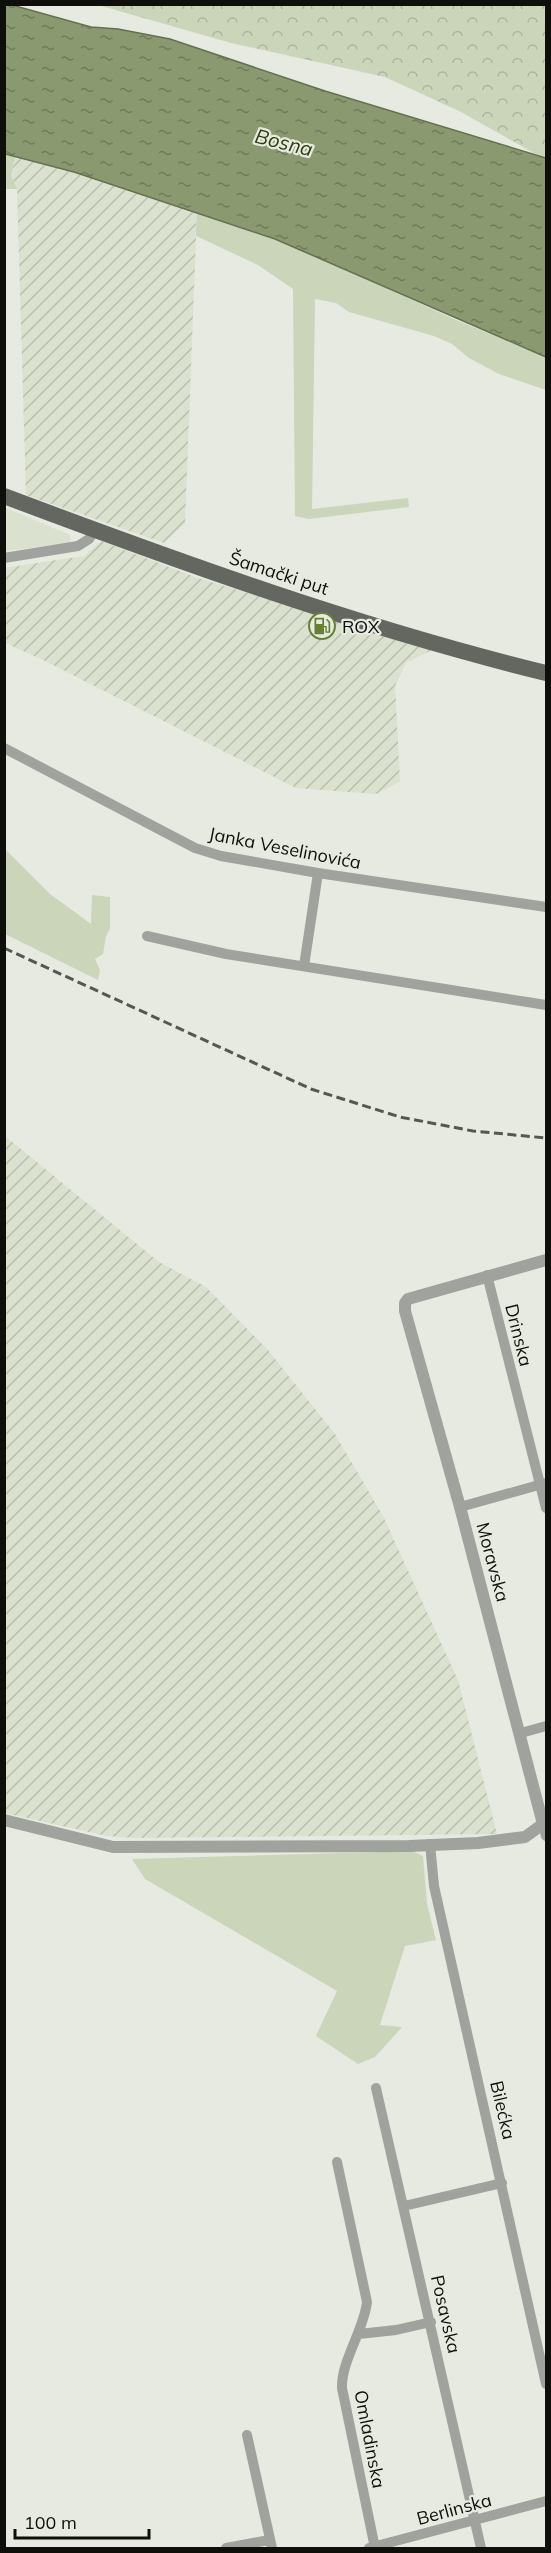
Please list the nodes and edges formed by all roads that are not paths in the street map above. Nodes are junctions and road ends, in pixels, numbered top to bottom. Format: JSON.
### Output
{"nodes":[{"id":1,"x":4,"y":496,"type":"edge"},
{"id":2,"x":95,"y":530,"type":"junction"},
{"id":3,"x":4,"y":558,"type":"edge"},
{"id":4,"x":546,"y":673,"type":"edge"},
{"id":5,"x":4,"y":748,"type":"edge"},
{"id":6,"x":318,"y":873,"type":"junction"},
{"id":7,"x":546,"y":907,"type":"edge"},
{"id":8,"x":147,"y":936,"type":"dead end"},
{"id":9,"x":304,"y":966,"type":"junction"},
{"id":10,"x":546,"y":1005,"type":"edge"},
{"id":11,"x":546,"y":1260,"type":"edge"},
{"id":12,"x":487,"y":1275,"type":"junction"},
{"id":13,"x":543,"y":1483,"type":"edge"},
{"id":14,"x":460,"y":1507,"type":"junction"},
{"id":15,"x":546,"y":1508,"type":"edge"},
{"id":16,"x":546,"y":1726,"type":"edge"},
{"id":17,"x":521,"y":1733,"type":"junction"},
{"id":18,"x":4,"y":1820,"type":"edge"},
{"id":19,"x":545,"y":1830,"type":"edge"},
{"id":20,"x":430,"y":1844,"type":"junction"},
{"id":21,"x":376,"y":2088,"type":"dead end"},
{"id":22,"x":337,"y":2162,"type":"dead end"},
{"id":23,"x":502,"y":2183,"type":"junction"},
{"id":24,"x":404,"y":2206,"type":"junction"},
{"id":25,"x":431,"y":2322,"type":"junction"},
{"id":26,"x":359,"y":2334,"type":"junction"},
{"id":27,"x":546,"y":2384,"type":"edge"},
{"id":28,"x":247,"y":2435,"type":"dead end"},
{"id":29,"x":546,"y":2500,"type":"edge"},
{"id":30,"x":474,"y":2521,"type":"junction"},
{"id":31,"x":270,"y":2544,"type":"edge"},
{"id":32,"x":226,"y":2548,"type":"edge"},
{"id":33,"x":373,"y":2548,"type":"edge"},
{"id":34,"x":481,"y":2548,"type":"edge"}],
"edges":[{"from":1,"to":2,"type":"main road","name":"Šamački put"},
{"from":2,"to":3,"type":"street"},
{"from":2,"to":4,"type":"main road","name":"Šamački put"},
{"from":5,"to":6,"type":"street","name":"Janka Veselinovića"},
{"from":6,"to":7,"type":"street","name":"Janka Veselinovića"},
{"from":6,"to":9,"type":"street"},
{"from":8,"to":9,"type":"street"},
{"from":9,"to":10,"type":"street"},
{"from":11,"to":12,"type":"street"},
{"from":12,"to":13,"type":"street","name":"Drinska"},
{"from":12,"to":14,"type":"street","name":"Moravska"},
{"from":13,"to":14,"type":"street"},
{"from":13,"to":15,"type":"street","name":"Drinska"},
{"from":14,"to":17,"type":"street","name":"Moravska"},
{"from":16,"to":17,"type":"street"},
{"from":17,"to":19,"type":"street","name":"Moravska"},
{"from":18,"to":20,"type":"street"},
{"from":19,"to":20,"type":"street"},
{"from":20,"to":23,"type":"street","name":"Bilećka"},
{"from":21,"to":24,"type":"street","name":"Posavska"},
{"from":22,"to":26,"type":"street","name":"Omladinska"},
{"from":23,"to":24,"type":"street"},
{"from":23,"to":27,"type":"street","name":"Bilećka"},
{"from":24,"to":25,"type":"street","name":"Posavska"},
{"from":25,"to":26,"type":"street"},
{"from":25,"to":30,"type":"street","name":"Posavska"},
{"from":26,"to":33,"type":"street","name":"Omladinska"},
{"from":28,"to":31,"type":"street"},
{"from":29,"to":30,"type":"street","name":"Berlinska"},
{"from":30,"to":33,"type":"street","name":"Berlinska"},
{"from":30,"to":34,"type":"street","name":"Posavska"},
{"from":31,"to":32,"type":"street"}]}
